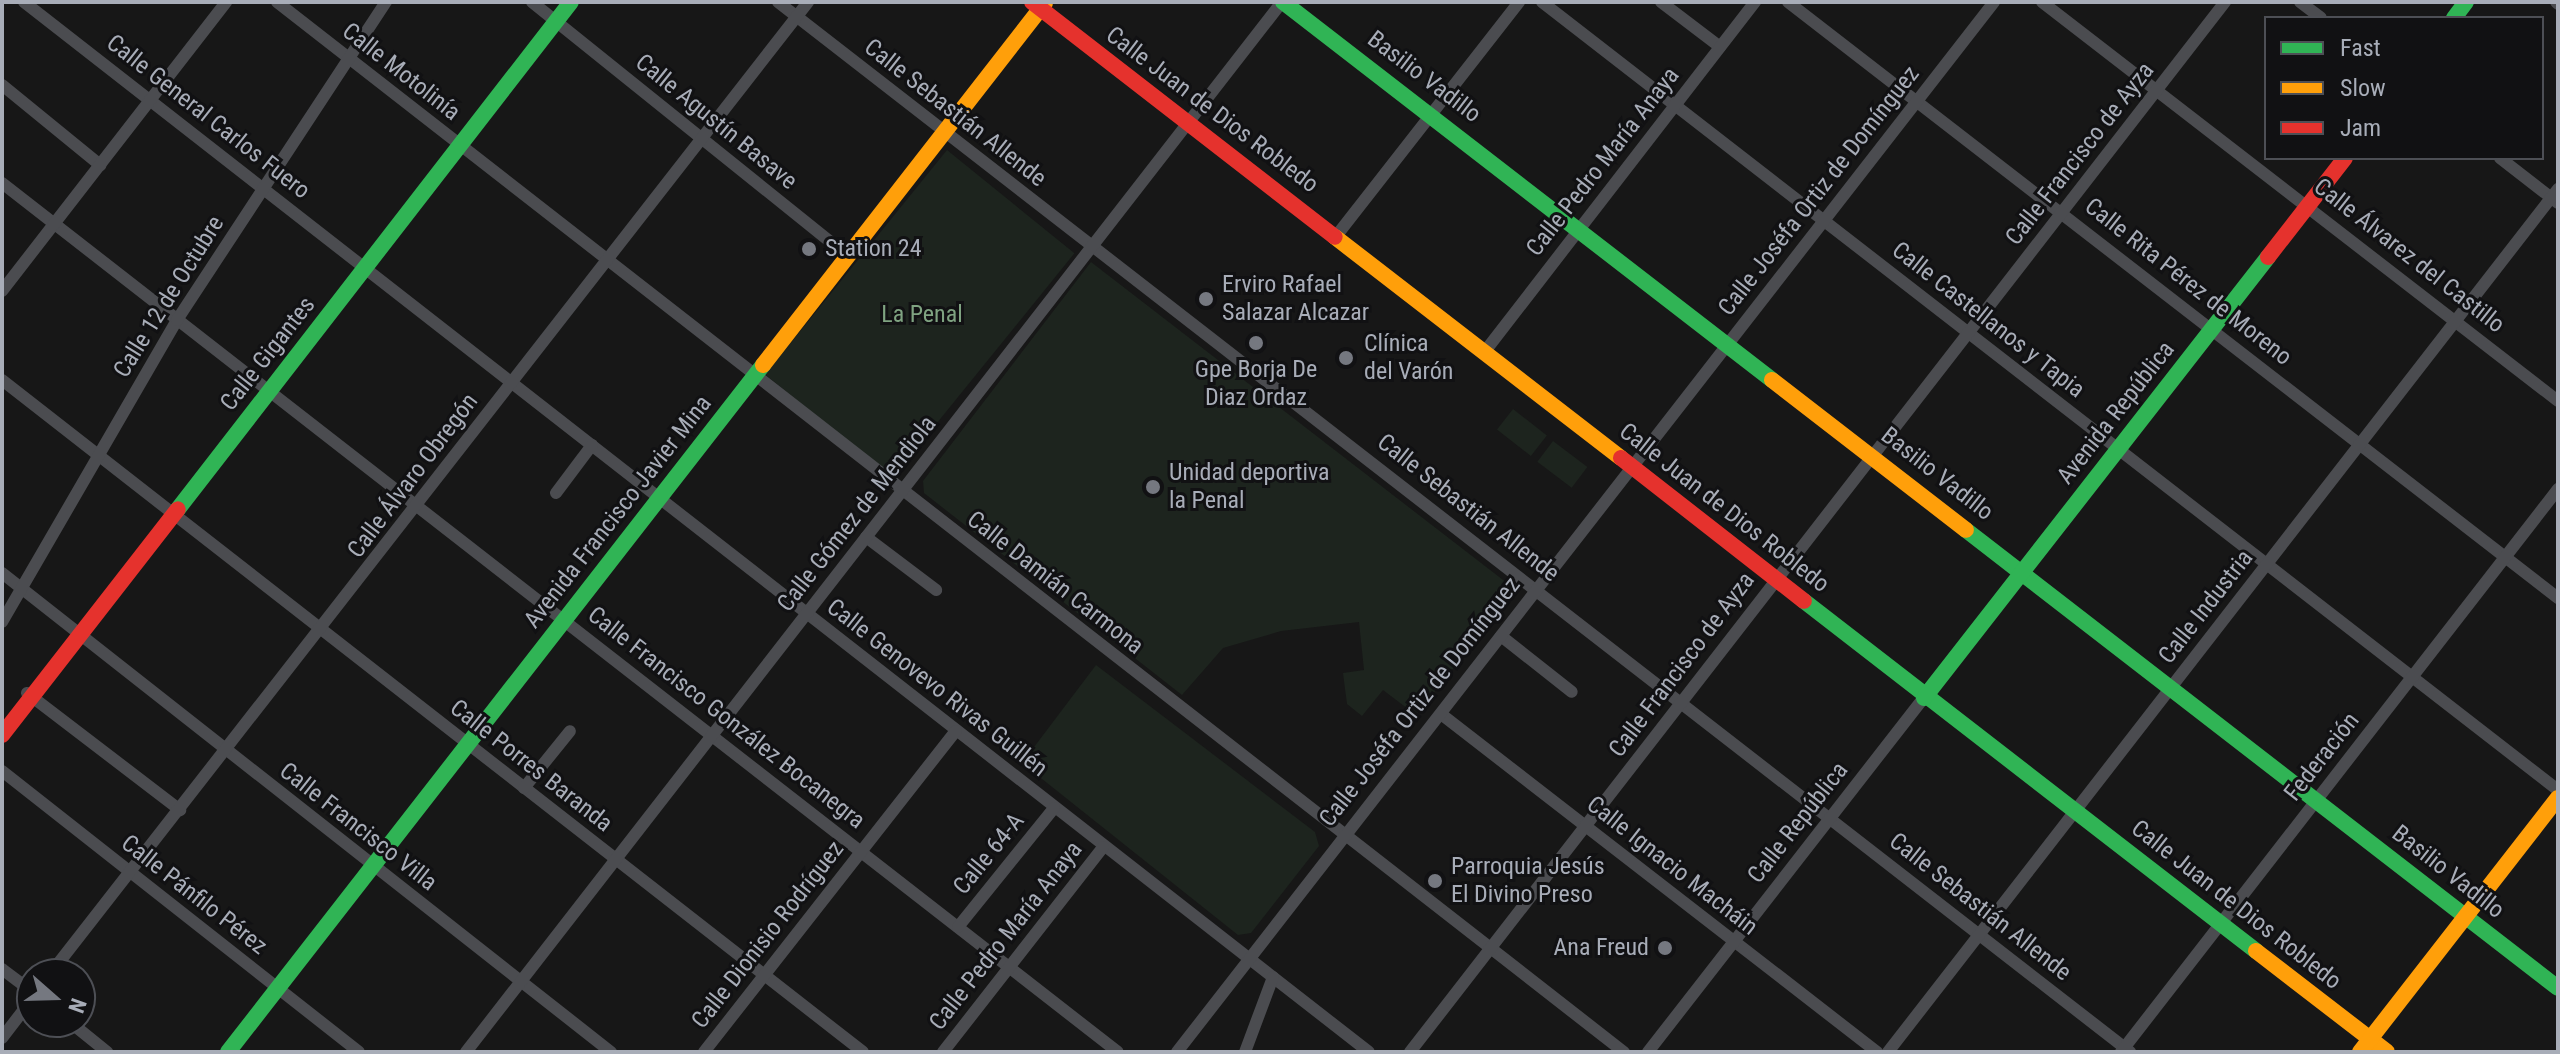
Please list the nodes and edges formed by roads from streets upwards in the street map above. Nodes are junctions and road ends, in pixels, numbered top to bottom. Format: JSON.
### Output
{"nodes":[{"id":1,"x":24,"y":2,"type":"edge"},
{"id":2,"x":226,"y":2,"type":"edge"},
{"id":3,"x":277,"y":2,"type":"edge"},
{"id":4,"x":386,"y":2,"type":"edge"},
{"id":5,"x":532,"y":2,"type":"edge"},
{"id":6,"x":571,"y":2,"type":"edge"},
{"id":7,"x":778,"y":2,"type":"edge"},
{"id":8,"x":808,"y":2,"type":"edge"},
{"id":9,"x":1283,"y":2,"type":"edge"},
{"id":10,"x":1519,"y":2,"type":"edge"},
{"id":11,"x":1542,"y":2,"type":"edge"},
{"id":12,"x":1661,"y":2,"type":"edge"},
{"id":13,"x":1755,"y":2,"type":"edge"},
{"id":14,"x":1788,"y":2,"type":"edge"},
{"id":15,"x":1994,"y":2,"type":"edge"},
{"id":16,"x":2042,"y":2,"type":"edge"},
{"id":17,"x":2225,"y":2,"type":"edge"},
{"id":18,"x":2300,"y":2,"type":"edge"},
{"id":19,"x":1039,"y":4,"type":"edge"},
{"id":20,"x":2318,"y":16,"type":"edge"},
{"id":21,"x":796,"y":17,"type":"junction"},
{"id":22,"x":556,"y":21,"type":"junction"},
{"id":23,"x":1720,"y":47,"type":"junction"},
{"id":24,"x":349,"y":58,"type":"junction"},
{"id":25,"x":2,"y":85,"type":"edge"},
{"id":26,"x":2158,"y":90,"type":"junction"},
{"id":27,"x":151,"y":99,"type":"junction"},
{"id":28,"x":1916,"y":102,"type":"junction"},
{"id":29,"x":1675,"y":105,"type":"junction"},
{"id":30,"x":1433,"y":113,"type":"junction"},
{"id":31,"x":1187,"y":124,"type":"junction"},
{"id":32,"x":944,"y":133,"type":"junction"},
{"id":33,"x":701,"y":139,"type":"junction"},
{"id":34,"x":461,"y":146,"type":"junction"},
{"id":35,"x":2343,"y":160,"type":"edge"},
{"id":36,"x":2503,"y":160,"type":"edge"},
{"id":37,"x":100,"y":165,"type":"junction"},
{"id":38,"x":2,"y":183,"type":"edge"},
{"id":39,"x":263,"y":188,"type":"junction"},
{"id":40,"x":2556,"y":197,"type":"edge"},
{"id":41,"x":2308,"y":205,"type":"junction"},
{"id":42,"x":2062,"y":212,"type":"junction"},
{"id":43,"x":1824,"y":220,"type":"junction"},
{"id":44,"x":54,"y":224,"type":"junction"},
{"id":45,"x":1580,"y":228,"type":"junction"},
{"id":46,"x":1337,"y":235,"type":"junction"},
{"id":47,"x":1092,"y":247,"type":"junction"},
{"id":48,"x":848,"y":256,"type":"junction"},
{"id":49,"x":608,"y":259,"type":"junction"},
{"id":50,"x":365,"y":268,"type":"junction"},
{"id":51,"x":2,"y":291,"type":"edge"},
{"id":52,"x":177,"y":320,"type":"junction"},
{"id":53,"x":2456,"y":321,"type":"junction"},
{"id":54,"x":2210,"y":331,"type":"junction"},
{"id":55,"x":1968,"y":333,"type":"junction"},
{"id":56,"x":1729,"y":343,"type":"junction"},
{"id":57,"x":1486,"y":350,"type":"junction"},
{"id":58,"x":754,"y":377,"type":"junction"},
{"id":59,"x":2,"y":380,"type":"edge"},
{"id":60,"x":512,"y":383,"type":"junction"},
{"id":61,"x":269,"y":390,"type":"junction"},
{"id":62,"x":2558,"y":401,"type":"edge"},
{"id":63,"x":2361,"y":442,"type":"junction"},
{"id":64,"x":592,"y":445,"type":"junction"},
{"id":65,"x":2118,"y":449,"type":"junction"},
{"id":66,"x":1873,"y":455,"type":"junction"},
{"id":67,"x":99,"y":456,"type":"junction"},
{"id":68,"x":1633,"y":466,"type":"junction"},
{"id":69,"x":2558,"y":489,"type":"edge"},
{"id":70,"x":902,"y":491,"type":"junction"},
{"id":71,"x":556,"y":493,"type":"dead end"},
{"id":72,"x":659,"y":498,"type":"junction"},
{"id":73,"x":419,"y":507,"type":"junction"},
{"id":74,"x":174,"y":513,"type":"junction"},
{"id":75,"x":866,"y":537,"type":"junction"},
{"id":76,"x":2506,"y":556,"type":"junction"},
{"id":77,"x":2267,"y":564,"type":"junction"},
{"id":78,"x":2023,"y":572,"type":"junction"},
{"id":79,"x":2,"y":573,"type":"edge"},
{"id":80,"x":1776,"y":579,"type":"junction"},
{"id":81,"x":22,"y":589,"type":"junction"},
{"id":82,"x":1537,"y":589,"type":"junction"},
{"id":83,"x":936,"y":590,"type":"dead end"},
{"id":84,"x":2558,"y":598,"type":"edge"},
{"id":85,"x":807,"y":614,"type":"junction"},
{"id":86,"x":564,"y":620,"type":"junction"},
{"id":87,"x":2,"y":622,"type":"edge"},
{"id":88,"x":321,"y":631,"type":"junction"},
{"id":89,"x":80,"y":635,"type":"junction"},
{"id":90,"x":1501,"y":636,"type":"junction"},
{"id":91,"x":2412,"y":677,"type":"junction"},
{"id":92,"x":2171,"y":687,"type":"junction"},
{"id":93,"x":1572,"y":692,"type":"dead end"},
{"id":94,"x":29,"y":695,"type":"junction"},
{"id":95,"x":1924,"y":698,"type":"junction"},
{"id":96,"x":1682,"y":702,"type":"junction"},
{"id":97,"x":1441,"y":714,"type":"junction"},
{"id":98,"x":570,"y":731,"type":"dead end"},
{"id":99,"x":956,"y":731,"type":"junction"},
{"id":100,"x":2,"y":735,"type":"edge"},
{"id":101,"x":712,"y":735,"type":"junction"},
{"id":102,"x":467,"y":745,"type":"junction"},
{"id":103,"x":226,"y":752,"type":"junction"},
{"id":104,"x":2,"y":771,"type":"edge"},
{"id":105,"x":524,"y":788,"type":"junction"},
{"id":106,"x":2558,"y":790,"type":"edge"},
{"id":107,"x":2558,"y":798,"type":"edge"},
{"id":108,"x":2316,"y":800,"type":"junction"},
{"id":109,"x":1054,"y":808,"type":"junction"},
{"id":110,"x":180,"y":810,"type":"junction"},
{"id":111,"x":2075,"y":810,"type":"junction"},
{"id":112,"x":1830,"y":818,"type":"junction"},
{"id":113,"x":1586,"y":827,"type":"junction"},
{"id":114,"x":1343,"y":835,"type":"junction"},
{"id":115,"x":1103,"y":847,"type":"junction"},
{"id":116,"x":861,"y":851,"type":"junction"},
{"id":117,"x":616,"y":859,"type":"junction"},
{"id":118,"x":373,"y":865,"type":"junction"},
{"id":119,"x":131,"y":873,"type":"junction"},
{"id":120,"x":2466,"y":916,"type":"junction"},
{"id":121,"x":2220,"y":924,"type":"junction"},
{"id":122,"x":958,"y":927,"type":"junction"},
{"id":123,"x":1979,"y":934,"type":"junction"},
{"id":124,"x":1734,"y":942,"type":"junction"},
{"id":125,"x":1491,"y":949,"type":"junction"},
{"id":126,"x":63,"y":958,"type":"edge"},
{"id":127,"x":1249,"y":958,"type":"junction"},
{"id":128,"x":1009,"y":967,"type":"junction"},
{"id":129,"x":764,"y":976,"type":"junction"},
{"id":130,"x":1273,"y":977,"type":"junction"},
{"id":131,"x":521,"y":981,"type":"junction"},
{"id":132,"x":277,"y":988,"type":"junction"},
{"id":133,"x":2558,"y":988,"type":"edge"},
{"id":134,"x":16,"y":1020,"type":"edge"},
{"id":135,"x":2,"y":1038,"type":"edge"},
{"id":136,"x":90,"y":1038,"type":"edge"},
{"id":137,"x":2365,"y":1046,"type":"edge"},
{"id":138,"x":2125,"y":1051,"type":"edge"},
{"id":139,"x":107,"y":1052,"type":"edge"},
{"id":140,"x":228,"y":1052,"type":"edge"},
{"id":141,"x":359,"y":1052,"type":"edge"},
{"id":142,"x":466,"y":1052,"type":"edge"},
{"id":143,"x":611,"y":1052,"type":"edge"},
{"id":144,"x":704,"y":1052,"type":"edge"},
{"id":145,"x":863,"y":1052,"type":"edge"},
{"id":146,"x":943,"y":1052,"type":"edge"},
{"id":147,"x":1118,"y":1052,"type":"edge"},
{"id":148,"x":1177,"y":1052,"type":"edge"},
{"id":149,"x":1245,"y":1052,"type":"edge"},
{"id":150,"x":1369,"y":1052,"type":"edge"},
{"id":151,"x":1410,"y":1052,"type":"edge"},
{"id":152,"x":1624,"y":1052,"type":"edge"},
{"id":153,"x":1648,"y":1052,"type":"edge"},
{"id":154,"x":1877,"y":1052,"type":"edge"},
{"id":155,"x":1888,"y":1052,"type":"edge"},
{"id":156,"x":2387,"y":1052,"type":"edge"}],
"edges":[{"from":1,"to":27,"type":"street","name":"Calle General Carlos Fuero"},
{"from":2,"to":27,"type":"street"},
{"from":3,"to":24,"type":"street","name":"Calle Motolinía"},
{"from":4,"to":24,"type":"street","name":"Calle 12 de Octubre"},
{"from":5,"to":22,"type":"street","name":"Calle Agustín Basave"},
{"from":6,"to":22,"type":"street","name":"Calle Gigantes"},
{"from":7,"to":21,"type":"street","name":"Calle Sebastián Allende"},
{"from":8,"to":21,"type":"street","name":"Calle Álvaro Obregón"},
{"from":9,"to":30,"type":"street","name":"Basilio Vadillo"},
{"from":9,"to":31,"type":"street","name":"Calle Gómez de Mendiola"},
{"from":10,"to":30,"type":"street"},
{"from":11,"to":29,"type":"street","name":"Calle Castellanos y Tapia"},
{"from":12,"to":23,"type":"street"},
{"from":13,"to":23,"type":"street","name":"Calle Pedro María Anaya"},
{"from":14,"to":28,"type":"street","name":"Calle Rita Pérez de Moreno"},
{"from":15,"to":28,"type":"street","name":"Calle Joséfa Ortiz de Domínguez"},
{"from":16,"to":26,"type":"street","name":"Calle Álvarez del Castillo"},
{"from":17,"to":26,"type":"street","name":"Calle Francisco de Ayza"},
{"from":18,"to":20,"type":"street"},
{"from":19,"to":31,"type":"street","name":"Calle Juan de Dios Robledo"},
{"from":19,"to":32,"type":"street","name":"Avenida Francisco Javier Mina"},
{"from":21,"to":32,"type":"street","name":"Calle Sebastián Allende"},
{"from":21,"to":33,"type":"street","name":"Calle Álvaro Obregón"},
{"from":22,"to":33,"type":"street","name":"Calle Agustín Basave"},
{"from":22,"to":34,"type":"street","name":"Calle Gigantes"},
{"from":23,"to":29,"type":"street","name":"Calle Pedro María Anaya"},
{"from":24,"to":34,"type":"street","name":"Calle Motolinía"},
{"from":24,"to":39,"type":"street","name":"Calle 12 de Octubre"},
{"from":25,"to":37,"type":"street"},
{"from":26,"to":41,"type":"street","name":"Calle Álvarez del Castillo"},
{"from":26,"to":42,"type":"street","name":"Calle Francisco de Ayza"},
{"from":27,"to":37,"type":"street"},
{"from":27,"to":39,"type":"street","name":"Calle General Carlos Fuero"},
{"from":28,"to":42,"type":"street","name":"Calle Rita Pérez de Moreno"},
{"from":28,"to":43,"type":"street","name":"Calle Joséfa Ortiz de Domínguez"},
{"from":29,"to":43,"type":"street","name":"Calle Castellanos y Tapia"},
{"from":29,"to":45,"type":"street","name":"Calle Pedro María Anaya"},
{"from":30,"to":45,"type":"street","name":"Basilio Vadillo"},
{"from":30,"to":46,"type":"street"},
{"from":31,"to":46,"type":"street","name":"Calle Juan de Dios Robledo"},
{"from":31,"to":47,"type":"street","name":"Calle Gómez de Mendiola"},
{"from":32,"to":47,"type":"street","name":"Calle Sebastián Allende"},
{"from":32,"to":48,"type":"street","name":"Avenida Francisco Javier Mina"},
{"from":33,"to":48,"type":"street","name":"Calle Agustín Basave"},
{"from":33,"to":49,"type":"street","name":"Calle Álvaro Obregón"},
{"from":34,"to":49,"type":"street","name":"Calle Damián Carmona"},
{"from":34,"to":50,"type":"street","name":"Calle Gigantes"},
{"from":35,"to":41,"type":"street","name":"Avenida República"},
{"from":36,"to":40,"type":"street"},
{"from":37,"to":44,"type":"street"},
{"from":38,"to":44,"type":"street","name":"Calle Francisco González Bocanegra"},
{"from":39,"to":50,"type":"street","name":"Calle General Carlos Fuero"},
{"from":39,"to":52,"type":"street","name":"Calle 12 de Octubre"},
{"from":40,"to":53,"type":"street","name":"Calle Industria"},
{"from":41,"to":53,"type":"street","name":"Calle Álvarez del Castillo"},
{"from":41,"to":54,"type":"street","name":"Avenida República"},
{"from":42,"to":54,"type":"street","name":"Calle Rita Pérez de Moreno"},
{"from":42,"to":55,"type":"street","name":"Calle Francisco de Ayza"},
{"from":43,"to":55,"type":"street","name":"Calle Castellanos y Tapia"},
{"from":43,"to":56,"type":"street","name":"Calle Joséfa Ortiz de Domínguez"},
{"from":44,"to":51,"type":"street"},
{"from":44,"to":52,"type":"street","name":"Calle Francisco González Bocanegra"},
{"from":45,"to":56,"type":"street","name":"Basilio Vadillo"},
{"from":45,"to":57,"type":"street","name":"Calle Pedro María Anaya"},
{"from":46,"to":57,"type":"street","name":"Calle Juan de Dios Robledo"},
{"from":47,"to":70,"type":"street","name":"Calle Gómez de Mendiola"},
{"from":47,"to":82,"type":"street","name":"Calle Sebastián Allende"},
{"from":48,"to":58,"type":"street","name":"Avenida Francisco Javier Mina"},
{"from":49,"to":58,"type":"street","name":"Calle Damián Carmona"},
{"from":49,"to":60,"type":"street","name":"Calle Álvaro Obregón"},
{"from":50,"to":60,"type":"street","name":"Calle Genovevo Rivas Guillén"},
{"from":50,"to":61,"type":"street","name":"Calle Gigantes"},
{"from":52,"to":61,"type":"street","name":"Calle Francisco González Bocanegra"},
{"from":52,"to":67,"type":"street","name":"Calle 12 de Octubre"},
{"from":53,"to":62,"type":"street","name":"Calle Álvarez del Castillo"},
{"from":53,"to":63,"type":"street","name":"Calle Industria"},
{"from":54,"to":63,"type":"street","name":"Calle Rita Pérez de Moreno"},
{"from":54,"to":65,"type":"street","name":"Avenida República"},
{"from":55,"to":65,"type":"street","name":"Calle Castellanos y Tapia"},
{"from":55,"to":66,"type":"street","name":"Calle Francisco de Ayza"},
{"from":56,"to":66,"type":"street","name":"Basilio Vadillo"},
{"from":56,"to":68,"type":"street","name":"Calle Joséfa Ortiz de Domínguez"},
{"from":57,"to":68,"type":"street","name":"Calle Juan de Dios Robledo"},
{"from":58,"to":70,"type":"street","name":"Calle Damián Carmona"},
{"from":58,"to":72,"type":"street","name":"Avenida Francisco Javier Mina"},
{"from":59,"to":67,"type":"street","name":"Calle Porres Baranda"},
{"from":60,"to":64,"type":"street","name":"Calle Genovevo Rivas Guillén"},
{"from":60,"to":73,"type":"street","name":"Calle Álvaro Obregón"},
{"from":61,"to":73,"type":"street","name":"Calle Francisco González Bocanegra"},
{"from":61,"to":74,"type":"street","name":"Calle Gigantes"},
{"from":63,"to":76,"type":"street","name":"Calle Rita Pérez de Moreno"},
{"from":63,"to":77,"type":"street","name":"Calle Industria"},
{"from":64,"to":71,"type":"street"},
{"from":64,"to":72,"type":"street","name":"Calle Genovevo Rivas Guillén"},
{"from":65,"to":77,"type":"street","name":"Calle Castellanos y Tapia"},
{"from":65,"to":78,"type":"street","name":"Avenida República"},
{"from":66,"to":78,"type":"street","name":"Basilio Vadillo"},
{"from":66,"to":80,"type":"street","name":"Calle Francisco de Ayza"},
{"from":67,"to":74,"type":"street","name":"Calle Porres Baranda"},
{"from":67,"to":81,"type":"street","name":"Calle 12 de Octubre"},
{"from":68,"to":80,"type":"street","name":"Calle Juan de Dios Robledo"},
{"from":68,"to":82,"type":"street","name":"Calle Joséfa Ortiz de Domínguez"},
{"from":69,"to":76,"type":"street","name":"Federación"},
{"from":70,"to":75,"type":"street","name":"Calle Gómez de Mendiola"},
{"from":70,"to":114,"type":"street","name":"Calle Damián Carmona"},
{"from":72,"to":85,"type":"street","name":"Calle Genovevo Rivas Guillén"},
{"from":72,"to":86,"type":"street","name":"Avenida Francisco Javier Mina"},
{"from":73,"to":86,"type":"street","name":"Calle Francisco González Bocanegra"},
{"from":73,"to":88,"type":"street","name":"Calle Álvaro Obregón"},
{"from":74,"to":88,"type":"street","name":"Calle Porres Baranda"},
{"from":74,"to":89,"type":"street","name":"Calle Gigantes"},
{"from":75,"to":83,"type":"street"},
{"from":75,"to":85,"type":"street","name":"Calle Gómez de Mendiola"},
{"from":76,"to":84,"type":"street","name":"Calle Rita Pérez de Moreno"},
{"from":76,"to":91,"type":"street","name":"Federación"},
{"from":77,"to":91,"type":"street","name":"Calle Castellanos y Tapia"},
{"from":77,"to":92,"type":"street","name":"Calle Industria"},
{"from":78,"to":92,"type":"street","name":"Basilio Vadillo"},
{"from":78,"to":95,"type":"street","name":"Avenida República"},
{"from":79,"to":81,"type":"street","name":"Calle Francisco Villa"},
{"from":80,"to":95,"type":"street","name":"Calle Juan de Dios Robledo"},
{"from":80,"to":96,"type":"street","name":"Calle Francisco de Ayza"},
{"from":81,"to":87,"type":"street","name":"Calle 12 de Octubre"},
{"from":81,"to":89,"type":"street","name":"Calle Francisco Villa"},
{"from":82,"to":90,"type":"street","name":"Calle Joséfa Ortiz de Domínguez"},
{"from":82,"to":96,"type":"street","name":"Calle Sebastián Allende"},
{"from":85,"to":99,"type":"street","name":"Calle Genovevo Rivas Guillén"},
{"from":85,"to":101,"type":"street","name":"Calle Gómez de Mendiola"},
{"from":86,"to":101,"type":"street","name":"Calle Francisco González Bocanegra"},
{"from":86,"to":102,"type":"street","name":"Avenida Francisco Javier Mina"},
{"from":88,"to":102,"type":"street","name":"Calle Porres Baranda"},
{"from":88,"to":103,"type":"street","name":"Calle Álvaro Obregón"},
{"from":89,"to":94,"type":"street","name":"Calle Gigantes"},
{"from":89,"to":103,"type":"street","name":"Calle Francisco Villa"},
{"from":90,"to":93,"type":"street"},
{"from":90,"to":97,"type":"street","name":"Calle Joséfa Ortiz de Domínguez"},
{"from":91,"to":106,"type":"street","name":"Calle Castellanos y Tapia"},
{"from":91,"to":108,"type":"street","name":"Federación"},
{"from":92,"to":108,"type":"street","name":"Basilio Vadillo"},
{"from":92,"to":111,"type":"street","name":"Calle Industria"},
{"from":94,"to":100,"type":"street","name":"Calle Gigantes"},
{"from":94,"to":110,"type":"street"},
{"from":95,"to":111,"type":"street","name":"Calle Juan de Dios Robledo"},
{"from":95,"to":112,"type":"street","name":"Calle República"},
{"from":96,"to":112,"type":"street","name":"Calle Sebastián Allende"},
{"from":96,"to":113,"type":"street","name":"Calle Francisco de Ayza"},
{"from":97,"to":113,"type":"street","name":"Calle Ignacio Macháin"},
{"from":97,"to":114,"type":"street","name":"Calle Joséfa Ortiz de Domínguez"},
{"from":98,"to":105,"type":"street"},
{"from":99,"to":109,"type":"street","name":"Calle Genovevo Rivas Guillén"},
{"from":99,"to":116,"type":"street","name":"Calle Dionisio Rodríguez"},
{"from":101,"to":116,"type":"street","name":"Calle Francisco González Bocanegra"},
{"from":101,"to":117,"type":"street","name":"Calle Gómez de Mendiola"},
{"from":102,"to":105,"type":"street","name":"Calle Porres Baranda"},
{"from":102,"to":118,"type":"street","name":"Avenida Francisco Javier Mina"},
{"from":103,"to":110,"type":"street","name":"Calle Álvaro Obregón"},
{"from":103,"to":118,"type":"street","name":"Calle Francisco Villa"},
{"from":104,"to":119,"type":"street","name":"Calle Pánfilo Pérez"},
{"from":105,"to":117,"type":"street","name":"Calle Porres Baranda"},
{"from":107,"to":120,"type":"street"},
{"from":108,"to":120,"type":"street","name":"Basilio Vadillo"},
{"from":108,"to":121,"type":"street","name":"Federación"},
{"from":109,"to":115,"type":"street","name":"Calle Genovevo Rivas Guillén"},
{"from":109,"to":122,"type":"street","name":"Calle 64-A"},
{"from":110,"to":119,"type":"street","name":"Calle Álvaro Obregón"},
{"from":111,"to":121,"type":"street","name":"Calle Juan de Dios Robledo"},
{"from":111,"to":123,"type":"street","name":"Calle Industria"},
{"from":112,"to":123,"type":"street","name":"Calle Sebastián Allende"},
{"from":112,"to":124,"type":"street","name":"Calle República"},
{"from":113,"to":124,"type":"street","name":"Calle Ignacio Macháin"},
{"from":113,"to":125,"type":"street","name":"Calle Francisco de Ayza"},
{"from":114,"to":125,"type":"street","name":"Calle Damián Carmona"},
{"from":114,"to":127,"type":"street","name":"Calle Joséfa Ortiz de Domínguez"},
{"from":115,"to":127,"type":"street","name":"Calle Genovevo Rivas Guillén"},
{"from":115,"to":128,"type":"street","name":"Calle Pedro María Anaya"},
{"from":116,"to":122,"type":"street","name":"Calle Francisco González Bocanegra"},
{"from":116,"to":129,"type":"street","name":"Calle Dionisio Rodríguez"},
{"from":117,"to":129,"type":"street","name":"Calle Porres Baranda"},
{"from":117,"to":131,"type":"street","name":"Calle Gómez de Mendiola"},
{"from":118,"to":131,"type":"street","name":"Calle Francisco Villa"},
{"from":118,"to":132,"type":"street","name":"Avenida Francisco Javier Mina"},
{"from":119,"to":126,"type":"street","name":"Calle Álvaro Obregón"},
{"from":119,"to":132,"type":"street","name":"Calle Pánfilo Pérez"},
{"from":120,"to":133,"type":"street","name":"Basilio Vadillo"},
{"from":120,"to":137,"type":"street"},
{"from":121,"to":137,"type":"street","name":"Calle Juan de Dios Robledo"},
{"from":121,"to":138,"type":"street","name":"Federación"},
{"from":122,"to":128,"type":"street","name":"Calle Francisco González Bocanegra"},
{"from":123,"to":138,"type":"street","name":"Calle Sebastián Allende"},
{"from":123,"to":155,"type":"street","name":"Calle Industria"},
{"from":124,"to":153,"type":"street","name":"Calle República"},
{"from":124,"to":154,"type":"street","name":"Calle Ignacio Macháin"},
{"from":125,"to":151,"type":"street","name":"Calle Francisco de Ayza"},
{"from":125,"to":152,"type":"street","name":"Calle Damián Carmona"},
{"from":127,"to":130,"type":"street","name":"Calle Genovevo Rivas Guillén"},
{"from":127,"to":148,"type":"street","name":"Calle Joséfa Ortiz de Domínguez"},
{"from":128,"to":146,"type":"street","name":"Calle Pedro María Anaya"},
{"from":128,"to":147,"type":"street","name":"Calle Francisco González Bocanegra"},
{"from":129,"to":144,"type":"street","name":"Calle Dionisio Rodríguez"},
{"from":129,"to":145,"type":"street","name":"Calle Porres Baranda"},
{"from":130,"to":149,"type":"street"},
{"from":130,"to":150,"type":"street","name":"Calle Genovevo Rivas Guillén"},
{"from":131,"to":142,"type":"street","name":"Calle Gómez de Mendiola"},
{"from":131,"to":143,"type":"street","name":"Calle Francisco Villa"},
{"from":132,"to":140,"type":"street","name":"Avenida Francisco Javier Mina"},
{"from":132,"to":141,"type":"street","name":"Calle Pánfilo Pérez"},
{"from":134,"to":135,"type":"street"},
{"from":136,"to":139,"type":"street"},
{"from":137,"to":156,"type":"street","name":"Calle Juan de Dios Robledo"}]}
